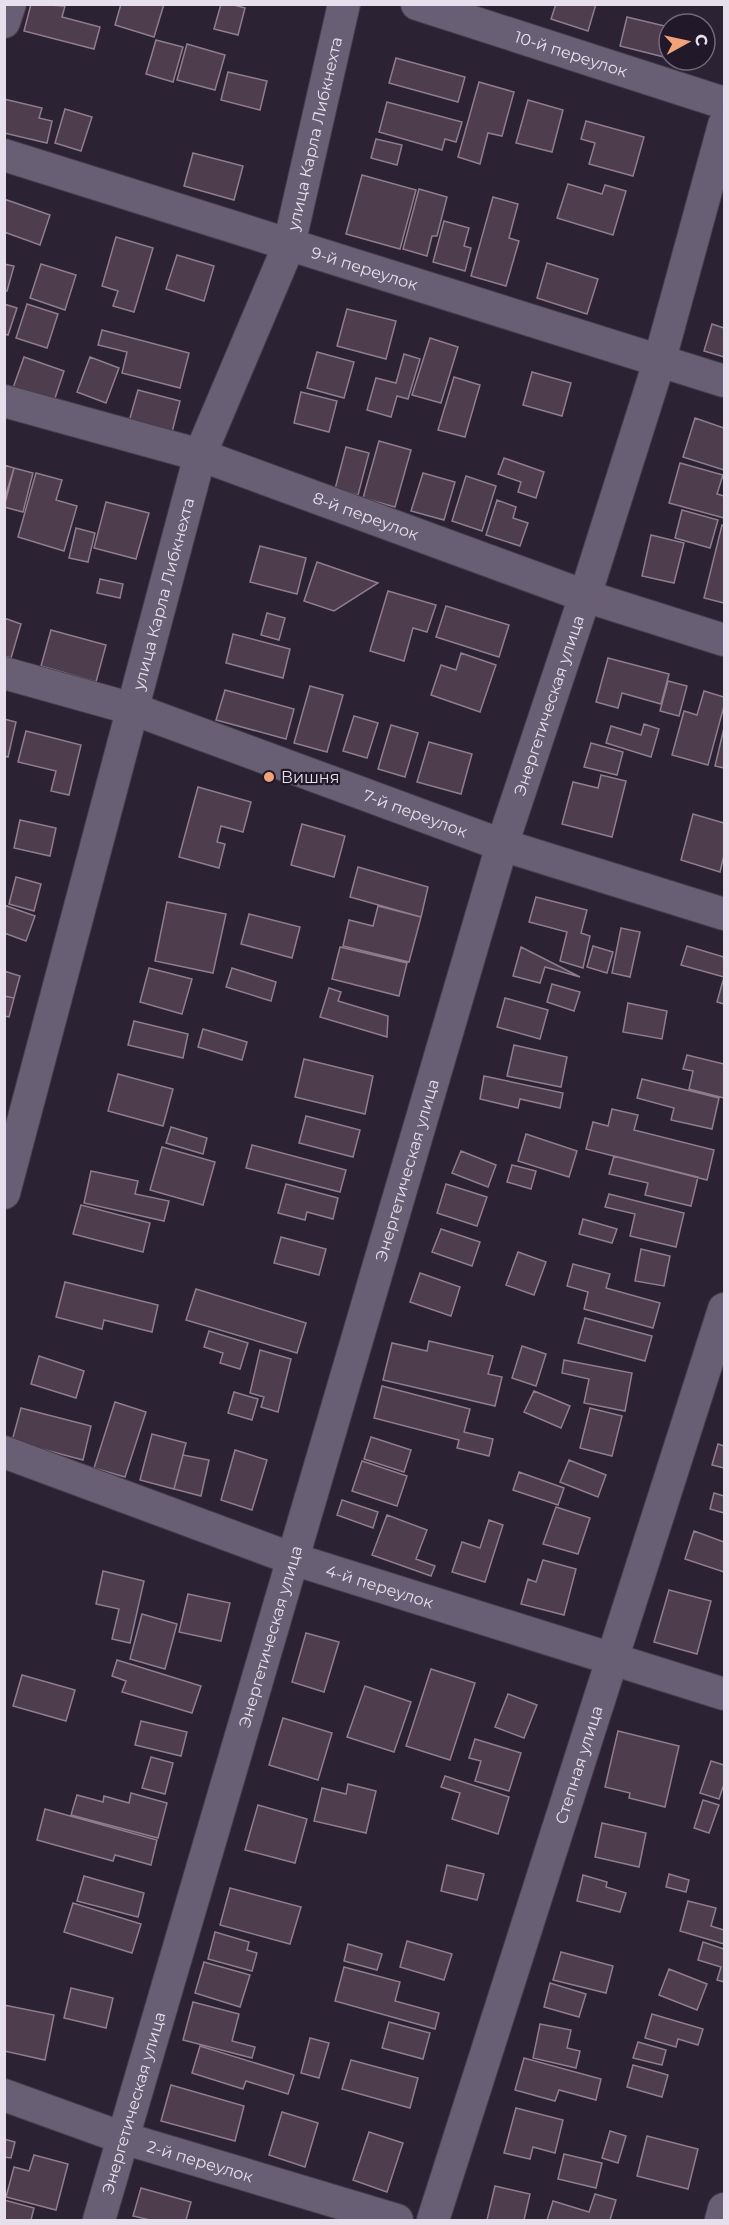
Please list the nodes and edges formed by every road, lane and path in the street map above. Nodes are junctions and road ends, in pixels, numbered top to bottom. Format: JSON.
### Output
{"nodes":[{"id":1,"x":10,"y":4,"type":"edge"},
{"id":2,"x":344,"y":4,"type":"edge"},
{"id":3,"x":417,"y":4,"type":"edge"},
{"id":4,"x":4,"y":22,"type":"edge"},
{"id":5,"x":724,"y":103,"type":"edge"},
{"id":6,"x":724,"y":125,"type":"edge"},
{"id":7,"x":4,"y":155,"type":"edge"},
{"id":8,"x":290,"y":245,"type":"junction"},
{"id":9,"x":660,"y":359,"type":"junction"},
{"id":10,"x":724,"y":381,"type":"edge"},
{"id":11,"x":4,"y":401,"type":"edge"},
{"id":12,"x":200,"y":454,"type":"junction"},
{"id":13,"x":585,"y":596,"type":"junction"},
{"id":14,"x":724,"y":640,"type":"edge"},
{"id":15,"x":4,"y":673,"type":"edge"},
{"id":16,"x":133,"y":709,"type":"junction"},
{"id":17,"x":502,"y":845,"type":"junction"},
{"id":18,"x":724,"y":914,"type":"edge"},
{"id":19,"x":4,"y":1193,"type":"edge"},
{"id":20,"x":724,"y":1309,"type":"edge"},
{"id":21,"x":4,"y":1452,"type":"edge"},
{"id":22,"x":293,"y":1559,"type":"junction"},
{"id":23,"x":613,"y":1658,"type":"junction"},
{"id":24,"x":724,"y":1694,"type":"edge"},
{"id":25,"x":4,"y":2095,"type":"edge"},
{"id":26,"x":123,"y":2138,"type":"junction"},
{"id":27,"x":724,"y":2209,"type":"edge"},
{"id":28,"x":99,"y":2220,"type":"edge"},
{"id":29,"x":397,"y":2220,"type":"edge"},
{"id":30,"x":433,"y":2220,"type":"edge"},
{"id":31,"x":721,"y":2220,"type":"edge"}],
"edges":[{"from":1,"to":4,"type":"street"},
{"from":2,"to":8,"type":"street","name":"улица Карла Либкнехта"},
{"from":3,"to":5,"type":"street","name":"10-й переулок"},
{"from":6,"to":9,"type":"street","name":"Энергетическая улица"},
{"from":7,"to":8,"type":"street","name":"9-й переулок"},
{"from":8,"to":9,"type":"street","name":"9-й переулок"},
{"from":8,"to":12,"type":"street","name":"улица Карла Либкнехта"},
{"from":9,"to":10,"type":"street","name":"9-й переулок"},
{"from":9,"to":13,"type":"street","name":"Энергетическая улица"},
{"from":11,"to":12,"type":"street","name":"8-й переулок"},
{"from":12,"to":13,"type":"street","name":"8-й переулок"},
{"from":12,"to":16,"type":"street","name":"улица Карла Либкнехта"},
{"from":13,"to":14,"type":"street","name":"8-й переулок"},
{"from":13,"to":17,"type":"street","name":"Энергетическая улица"},
{"from":15,"to":16,"type":"street","name":"7-й переулок"},
{"from":16,"to":17,"type":"street","name":"7-й переулок"},
{"from":16,"to":19,"type":"street","name":"улица Карла Либкнехта"},
{"from":17,"to":18,"type":"street","name":"7-й переулок"},
{"from":17,"to":22,"type":"street","name":"Энергетическая улица"},
{"from":20,"to":23,"type":"street","name":"Степная улица"},
{"from":21,"to":22,"type":"street","name":"4-й переулок"},
{"from":22,"to":23,"type":"street","name":"4-й переулок"},
{"from":22,"to":26,"type":"street","name":"Энергетическая улица"},
{"from":23,"to":24,"type":"street","name":"4-й переулок"},
{"from":23,"to":30,"type":"street","name":"Степная улица"},
{"from":25,"to":26,"type":"street","name":"2-й переулок"},
{"from":26,"to":28,"type":"street","name":"Энергетическая улица"},
{"from":26,"to":29,"type":"street","name":"2-й переулок"},
{"from":27,"to":31,"type":"street"}]}
